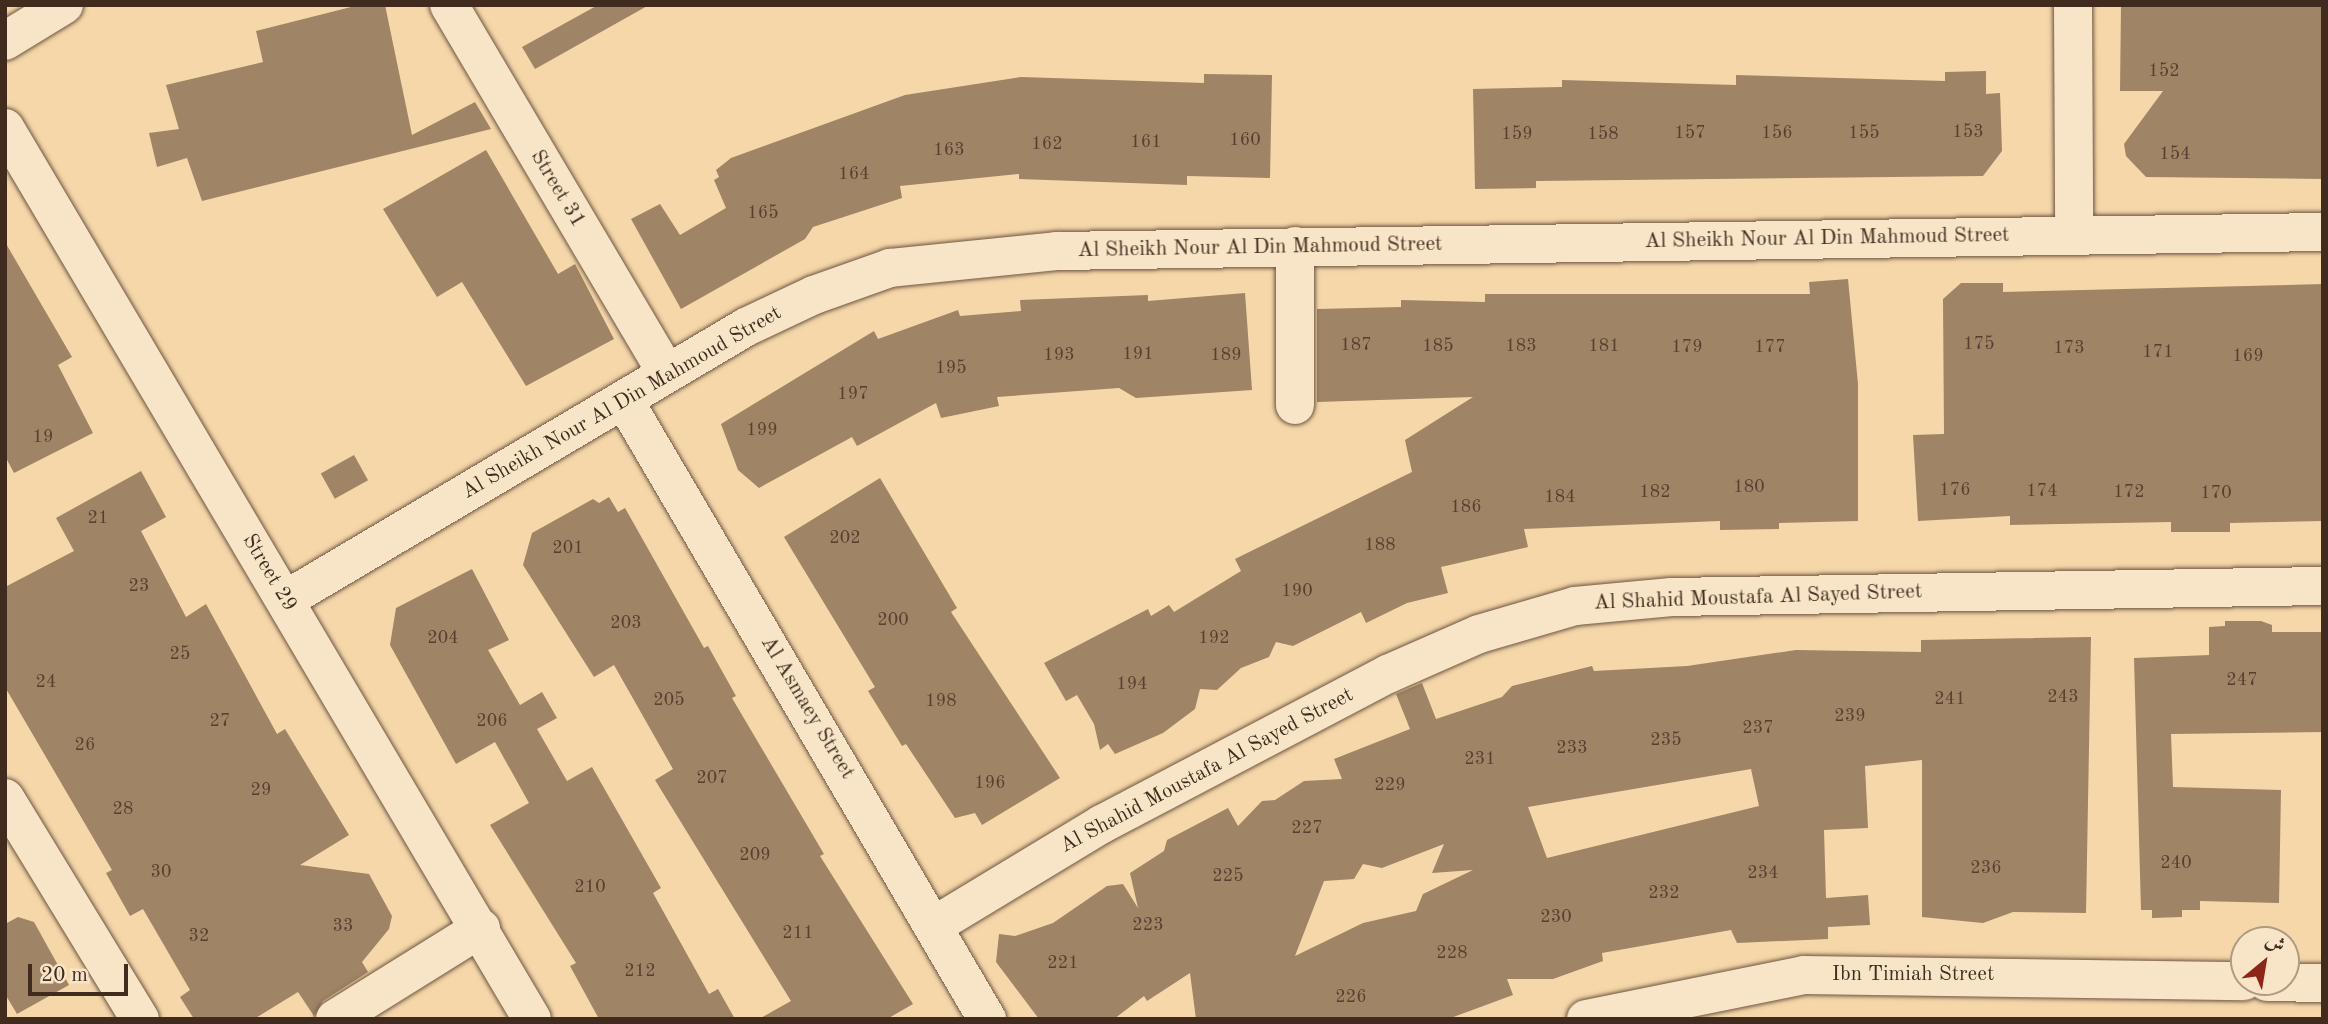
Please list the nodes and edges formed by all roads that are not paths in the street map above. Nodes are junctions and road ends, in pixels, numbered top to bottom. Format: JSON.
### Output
{"nodes":[{"id":1,"x":64,"y":5,"type":"edge"},
{"id":2,"x":449,"y":5,"type":"edge"},
{"id":3,"x":2073,"y":5,"type":"edge"},
{"id":4,"x":5,"y":41,"type":"edge"},
{"id":5,"x":5,"y":128,"type":"edge"},
{"id":6,"x":2323,"y":232,"type":"edge"},
{"id":7,"x":2074,"y":233,"type":"junction"},
{"id":8,"x":1295,"y":246,"type":"junction"},
{"id":9,"x":667,"y":373,"type":"junction"},
{"id":10,"x":624,"y":400,"type":"junction"},
{"id":11,"x":1295,"y":405,"type":"dead end"},
{"id":12,"x":2323,"y":586,"type":"edge"},
{"id":13,"x":285,"y":600,"type":"junction"},
{"id":14,"x":5,"y":798,"type":"edge"},
{"id":15,"x":15,"y":839,"type":"edge"},
{"id":16,"x":935,"y":925,"type":"junction"},
{"id":17,"x":481,"y":928,"type":"junction"},
{"id":18,"x":2230,"y":981,"type":"edge"},
{"id":19,"x":2300,"y":983,"type":"edge"},
{"id":20,"x":2323,"y":983,"type":"edge"},
{"id":21,"x":140,"y":1019,"type":"edge"},
{"id":22,"x":335,"y":1019,"type":"edge"},
{"id":23,"x":533,"y":1019,"type":"edge"},
{"id":24,"x":987,"y":1019,"type":"edge"},
{"id":25,"x":1586,"y":1019,"type":"edge"}],
"edges":[{"from":1,"to":4,"type":"street"},
{"from":2,"to":9,"type":"street","name":"Street 31"},
{"from":3,"to":7,"type":"street"},
{"from":5,"to":13,"type":"street","name":"Street 29"},
{"from":6,"to":7,"type":"street","name":"Al Sheikh Nour Al Din Mahmoud Street"},
{"from":7,"to":8,"type":"street","name":"Al Sheikh Nour Al Din Mahmoud Street"},
{"from":8,"to":9,"type":"street","name":"Al Sheikh Nour Al Din Mahmoud Street"},
{"from":8,"to":11,"type":"street"},
{"from":9,"to":10,"type":"street","name":"Al Sheikh Nour Al Din Mahmoud Street"},
{"from":10,"to":13,"type":"street","name":"Al Sheikh Nour Al Din Mahmoud Street"},
{"from":10,"to":16,"type":"street","name":"Al Asmaey Street"},
{"from":12,"to":16,"type":"street","name":"Al Shahid Moustafa Al Sayed Street"},
{"from":13,"to":17,"type":"street","name":"Street 29"},
{"from":14,"to":15,"type":"street"},
{"from":15,"to":21,"type":"street"},
{"from":16,"to":24,"type":"street","name":"Al Asmaey Street"},
{"from":17,"to":22,"type":"street"},
{"from":17,"to":23,"type":"street","name":"Street 29"},
{"from":18,"to":25,"type":"street","name":"Ibn Timiah Street"},
{"from":19,"to":20,"type":"street"}]}
